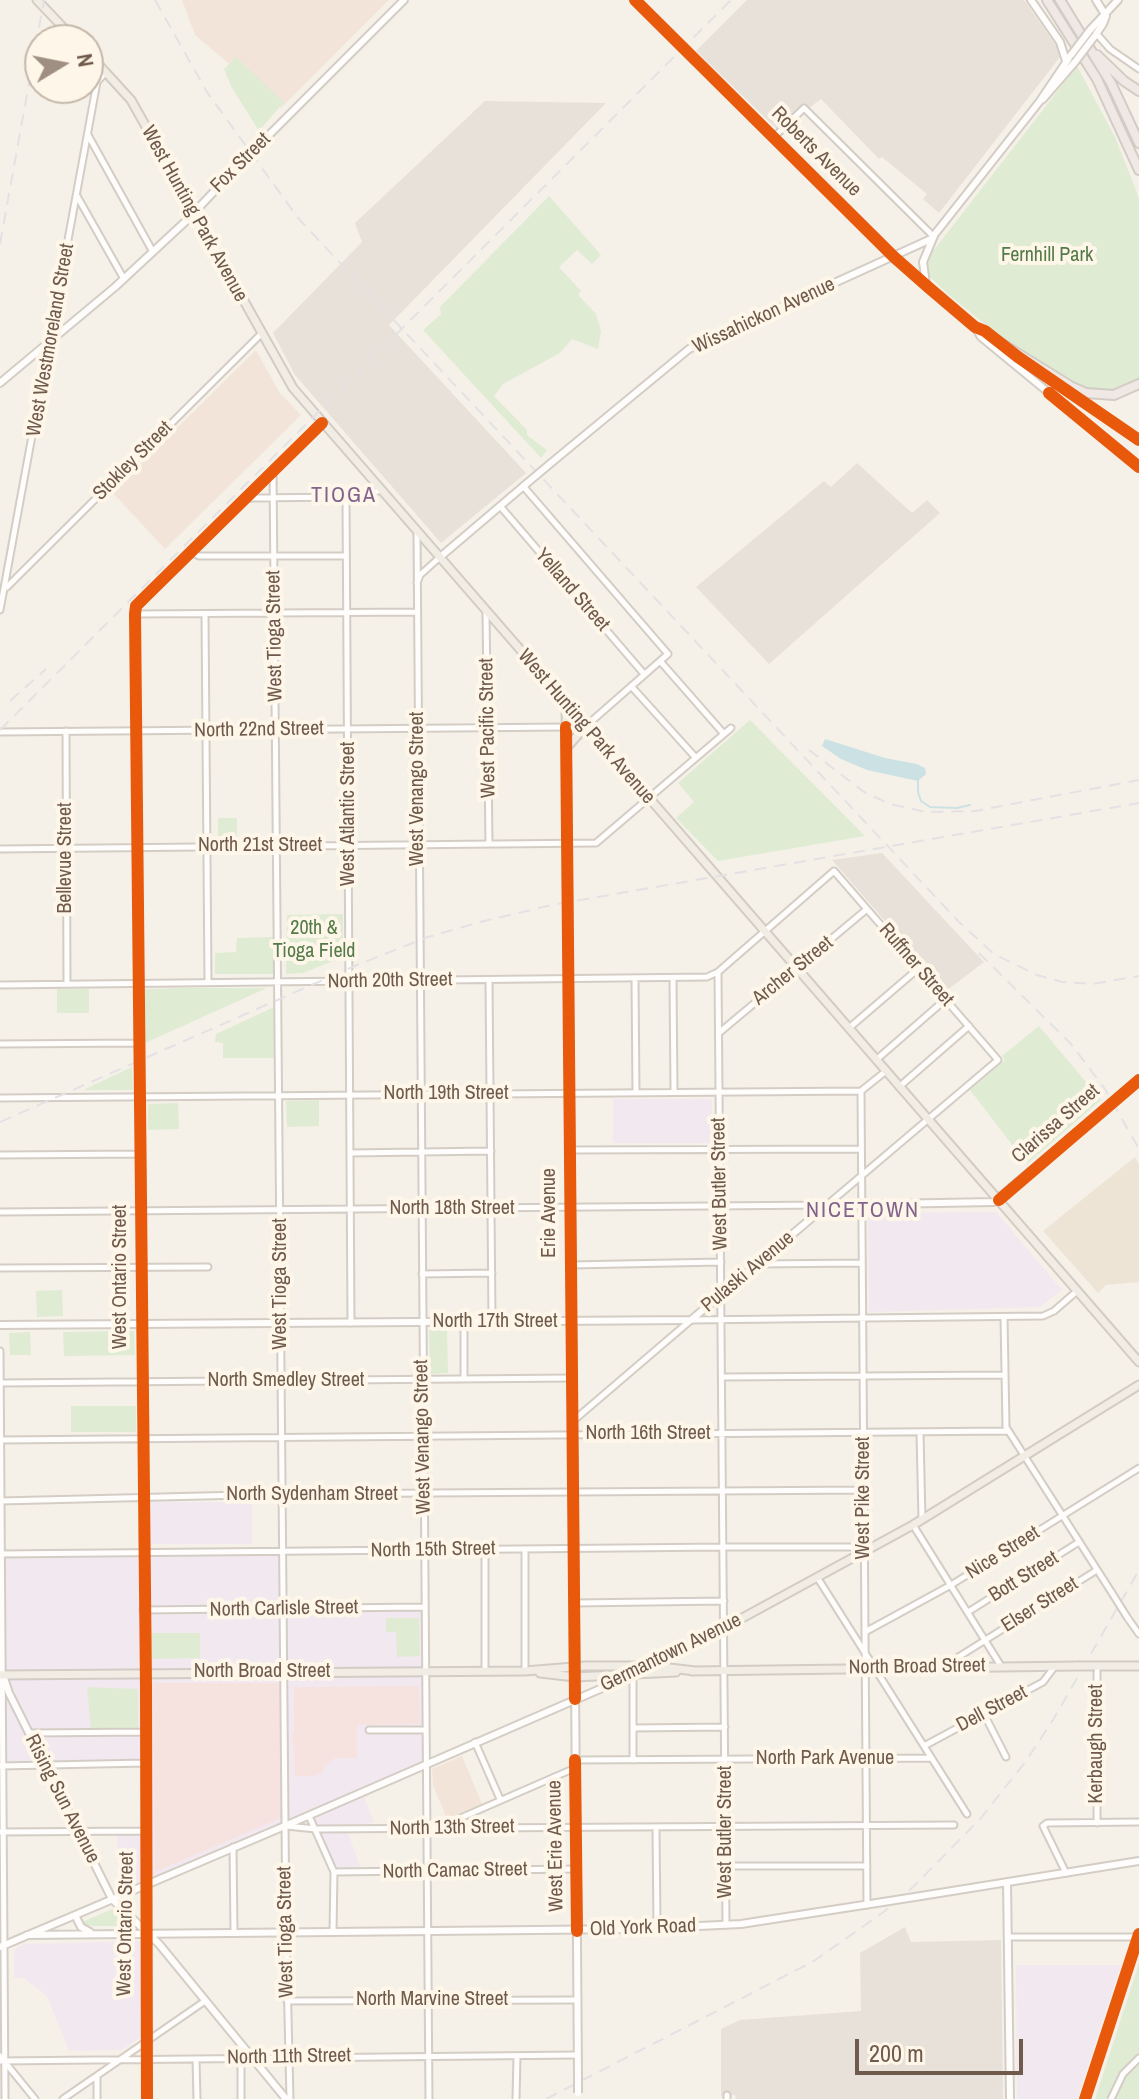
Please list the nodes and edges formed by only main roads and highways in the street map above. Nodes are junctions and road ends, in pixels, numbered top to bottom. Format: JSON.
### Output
{"nodes":[{"id":1,"x":37,"y":0,"type":"edge"},
{"id":2,"x":1047,"y":0,"type":"edge"},
{"id":3,"x":1060,"y":0,"type":"edge"},
{"id":4,"x":60,"y":24,"type":"edge"},
{"id":5,"x":1091,"y":49,"type":"junction"},
{"id":6,"x":104,"y":70,"type":"edge"},
{"id":7,"x":1139,"y":91,"type":"edge"},
{"id":8,"x":1139,"y":143,"type":"edge"},
{"id":9,"x":1139,"y":170,"type":"edge"},
{"id":10,"x":996,"y":340,"type":"road end"},
{"id":11,"x":1139,"y":384,"type":"edge"},
{"id":12,"x":566,"y":703,"type":"junction"},
{"id":13,"x":586,"y":726,"type":"junction"},
{"id":14,"x":568,"y":746,"type":"junction"},
{"id":15,"x":1139,"y":1362,"type":"edge"},
{"id":16,"x":1139,"y":1385,"type":"edge"},
{"id":17,"x":574,"y":1666,"type":"junction"},
{"id":18,"x":653,"y":1666,"type":"junction"},
{"id":19,"x":1139,"y":1666,"type":"edge"},
{"id":20,"x":525,"y":1671,"type":"junction"},
{"id":21,"x":695,"y":1671,"type":"junction"},
{"id":22,"x":633,"y":1674,"type":"junction"},
{"id":23,"x":2,"y":1675,"type":"edge"},
{"id":24,"x":575,"y":1677,"type":"junction"}],
"edges":[{"from":1,"to":4,"type":"main road"},
{"from":2,"to":9,"type":"highway"},
{"from":3,"to":5,"type":"highway"},
{"from":5,"to":7,"type":"highway"},
{"from":5,"to":8,"type":"highway"},
{"from":6,"to":12,"type":"main road","name":"West Hunting Park Avenue"},
{"from":10,"to":11,"type":"highway"},
{"from":12,"to":13,"type":"main road","name":"West Hunting Park Avenue"},
{"from":12,"to":14,"type":"main road","name":"Erie Avenue"},
{"from":13,"to":14,"type":"main road"},
{"from":13,"to":15,"type":"main road","name":"West Hunting Park Avenue"},
{"from":14,"to":17,"type":"main road","name":"Erie Avenue"},
{"from":16,"to":18,"type":"main road","name":"Germantown Avenue"},
{"from":17,"to":18,"type":"main road","name":"North Broad Street"},
{"from":17,"to":20,"type":"main road","name":"North Broad Street"},
{"from":17,"to":24,"type":"main road","name":"Erie Avenue"},
{"from":18,"to":21,"type":"main road","name":"North Broad Street"},
{"from":18,"to":22,"type":"main road","name":"Germantown Avenue"},
{"from":19,"to":21,"type":"main road","name":"North Broad Street","bridge":true},
{"from":20,"to":23,"type":"main road","name":"North Broad Street"},
{"from":20,"to":24,"type":"main road","name":"North Broad Street"},
{"from":21,"to":22,"type":"main road","name":"North Broad Street"},
{"from":22,"to":24,"type":"main road","name":"North Broad Street"}]}
